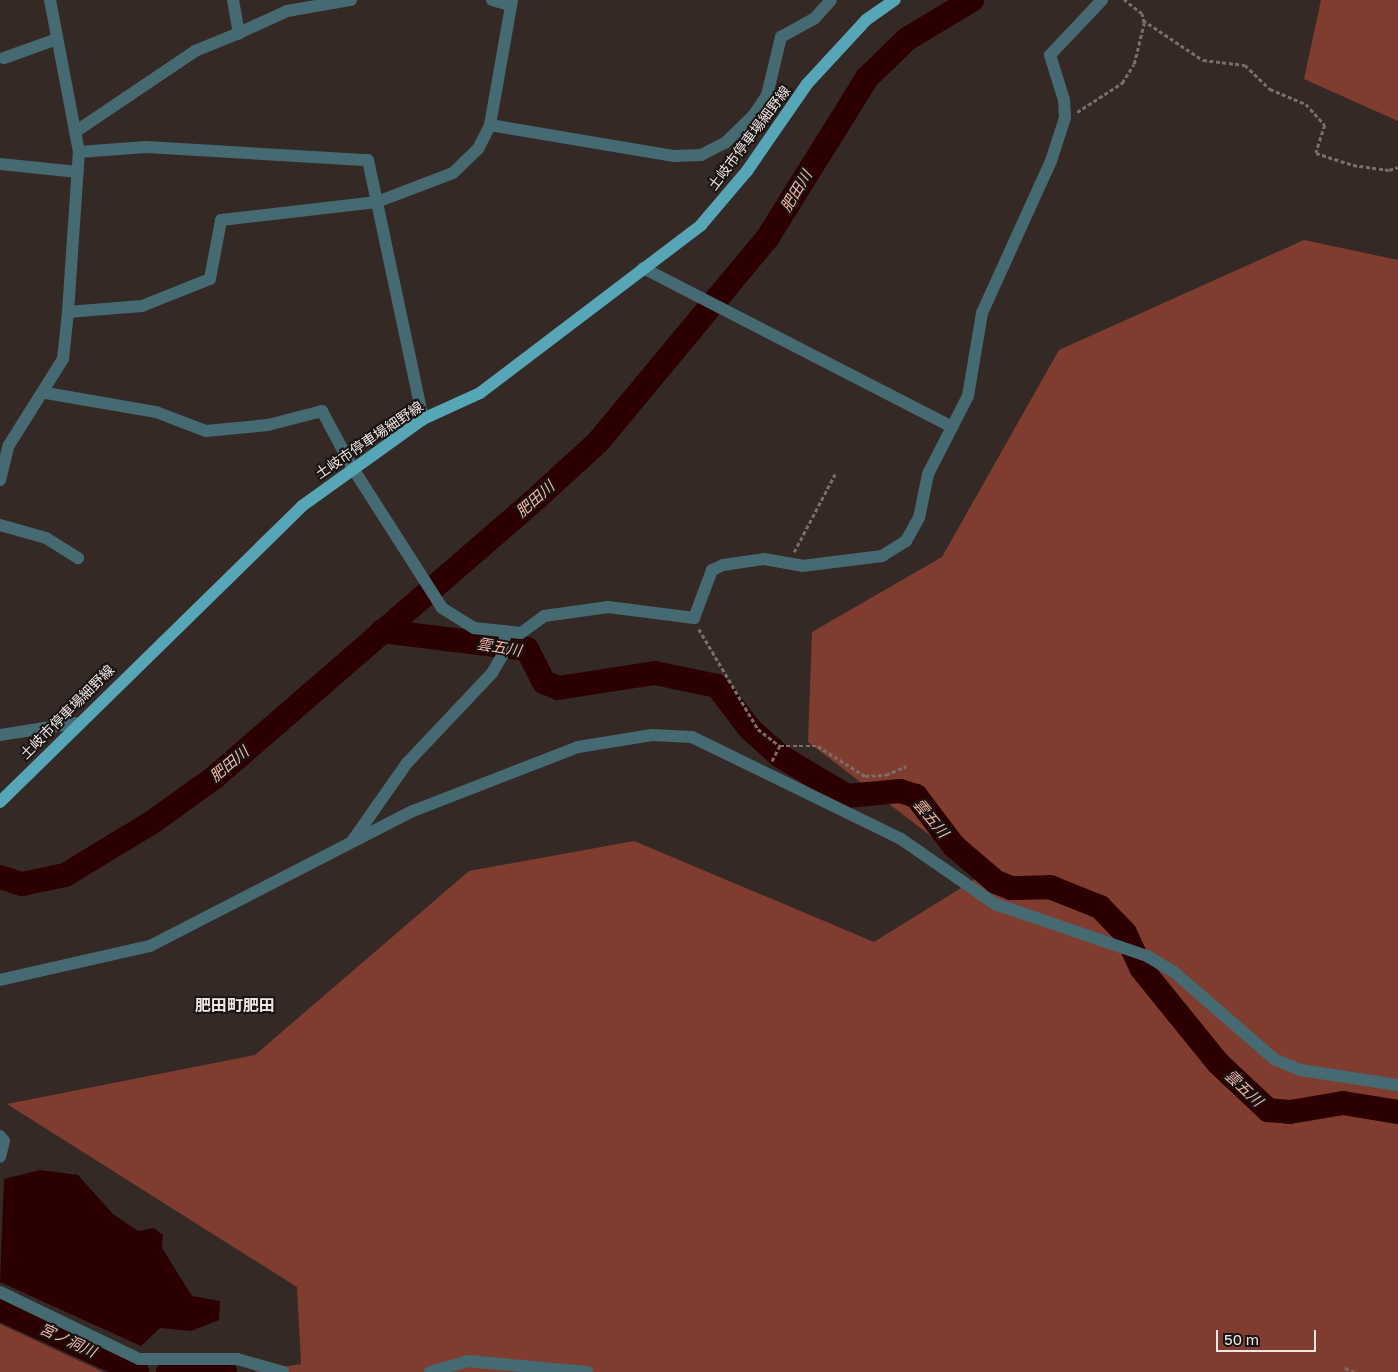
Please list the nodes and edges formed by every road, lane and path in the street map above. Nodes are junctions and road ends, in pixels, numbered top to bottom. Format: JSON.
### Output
{"nodes":[{"id":1,"x":50,"y":0,"type":"edge"},
{"id":2,"x":233,"y":0,"type":"edge"},
{"id":3,"x":351,"y":0,"type":"edge"},
{"id":4,"x":492,"y":0,"type":"edge"},
{"id":5,"x":831,"y":0,"type":"edge"},
{"id":6,"x":895,"y":0,"type":"edge"},
{"id":7,"x":1102,"y":0,"type":"edge"},
{"id":8,"x":1124,"y":0,"type":"edge"},
{"id":9,"x":314,"y":2,"type":"edge"},
{"id":10,"x":511,"y":3,"type":"edge"},
{"id":11,"x":1143,"y":20,"type":"junction"},
{"id":12,"x":239,"y":33,"type":"junction"},
{"id":13,"x":57,"y":39,"type":"junction"},
{"id":14,"x":4,"y":58,"type":"dead end"},
{"id":15,"x":1065,"y":118,"type":"junction"},
{"id":16,"x":490,"y":124,"type":"junction"},
{"id":17,"x":75,"y":132,"type":"junction"},
{"id":18,"x":79,"y":152,"type":"junction"},
{"id":19,"x":0,"y":164,"type":"edge"},
{"id":20,"x":1398,"y":167,"type":"edge"},
{"id":21,"x":78,"y":172,"type":"junction"},
{"id":22,"x":378,"y":202,"type":"junction"},
{"id":23,"x":643,"y":268,"type":"junction"},
{"id":24,"x":68,"y":312,"type":"junction"},
{"id":25,"x":46,"y":393,"type":"junction"},
{"id":26,"x":423,"y":419,"type":"junction"},
{"id":27,"x":953,"y":427,"type":"junction"},
{"id":28,"x":352,"y":467,"type":"junction"},
{"id":29,"x":835,"y":474,"type":"dead end"},
{"id":30,"x":0,"y":480,"type":"edge"},
{"id":31,"x":0,"y":525,"type":"edge"},
{"id":32,"x":78,"y":558,"type":"dead end"},
{"id":33,"x":790,"y":566,"type":"junction"},
{"id":34,"x":694,"y":618,"type":"junction"},
{"id":35,"x":506,"y":633,"type":"junction"},
{"id":36,"x":75,"y":723,"type":"junction"},
{"id":37,"x":0,"y":735,"type":"edge"},
{"id":38,"x":780,"y":746,"type":"junction"},
{"id":39,"x":906,"y":766,"type":"dead end"},
{"id":40,"x":768,"y":773,"type":"junction"},
{"id":41,"x":0,"y":802,"type":"edge"},
{"id":42,"x":353,"y":840,"type":"junction"},
{"id":43,"x":0,"y":980,"type":"edge"},
{"id":44,"x":1398,"y":1085,"type":"edge"},
{"id":45,"x":0,"y":1136,"type":"edge"},
{"id":46,"x":0,"y":1157,"type":"edge"},
{"id":47,"x":0,"y":1292,"type":"edge"},
{"id":48,"x":1345,"y":1368,"type":"dead end"},
{"id":49,"x":283,"y":1372,"type":"edge"},
{"id":50,"x":430,"y":1372,"type":"edge"},
{"id":51,"x":587,"y":1372,"type":"edge"},
{"id":52,"x":1354,"y":1372,"type":"edge"}],
"edges":[{"from":1,"to":13,"type":"street"},
{"from":2,"to":12,"type":"street"},
{"from":3,"to":9,"type":"street"},
{"from":4,"to":10,"type":"street"},
{"from":5,"to":16,"type":"street"},
{"from":6,"to":23,"type":"main road","name":"土岐市停車場細野線"},
{"from":7,"to":15,"type":"street"},
{"from":8,"to":11,"type":"path"},
{"from":9,"to":12,"type":"street"},
{"from":10,"to":16,"type":"street"},
{"from":11,"to":15,"type":"path"},
{"from":11,"to":20,"type":"path"},
{"from":12,"to":17,"type":"street"},
{"from":13,"to":14,"type":"street"},
{"from":13,"to":17,"type":"street"},
{"from":15,"to":27,"type":"street"},
{"from":16,"to":22,"type":"street"},
{"from":17,"to":18,"type":"street"},
{"from":18,"to":21,"type":"street"},
{"from":18,"to":22,"type":"street"},
{"from":19,"to":21,"type":"street"},
{"from":21,"to":24,"type":"street"},
{"from":22,"to":24,"type":"street"},
{"from":22,"to":26,"type":"street"},
{"from":23,"to":26,"type":"main road","name":"土岐市停車場細野線"},
{"from":23,"to":27,"type":"street"},
{"from":24,"to":25,"type":"street"},
{"from":25,"to":28,"type":"street"},
{"from":25,"to":30,"type":"street"},
{"from":26,"to":28,"type":"main road","name":"土岐市停車場細野線"},
{"from":27,"to":33,"type":"street"},
{"from":28,"to":35,"type":"street"},
{"from":28,"to":36,"type":"main road","name":"土岐市停車場細野線"},
{"from":29,"to":33,"type":"path"},
{"from":31,"to":32,"type":"street"},
{"from":33,"to":34,"type":"street"},
{"from":34,"to":35,"type":"street"},
{"from":34,"to":38,"type":"path"},
{"from":35,"to":42,"type":"street"},
{"from":36,"to":37,"type":"street"},
{"from":36,"to":41,"type":"main road","name":"土岐市停車場細野線"},
{"from":38,"to":39,"type":"path"},
{"from":38,"to":40,"type":"path"},
{"from":40,"to":42,"type":"street"},
{"from":40,"to":44,"type":"street"},
{"from":42,"to":43,"type":"street"},
{"from":45,"to":46,"type":"street"},
{"from":47,"to":49,"type":"street"},
{"from":48,"to":52,"type":"path"},
{"from":50,"to":51,"type":"street"}]}
